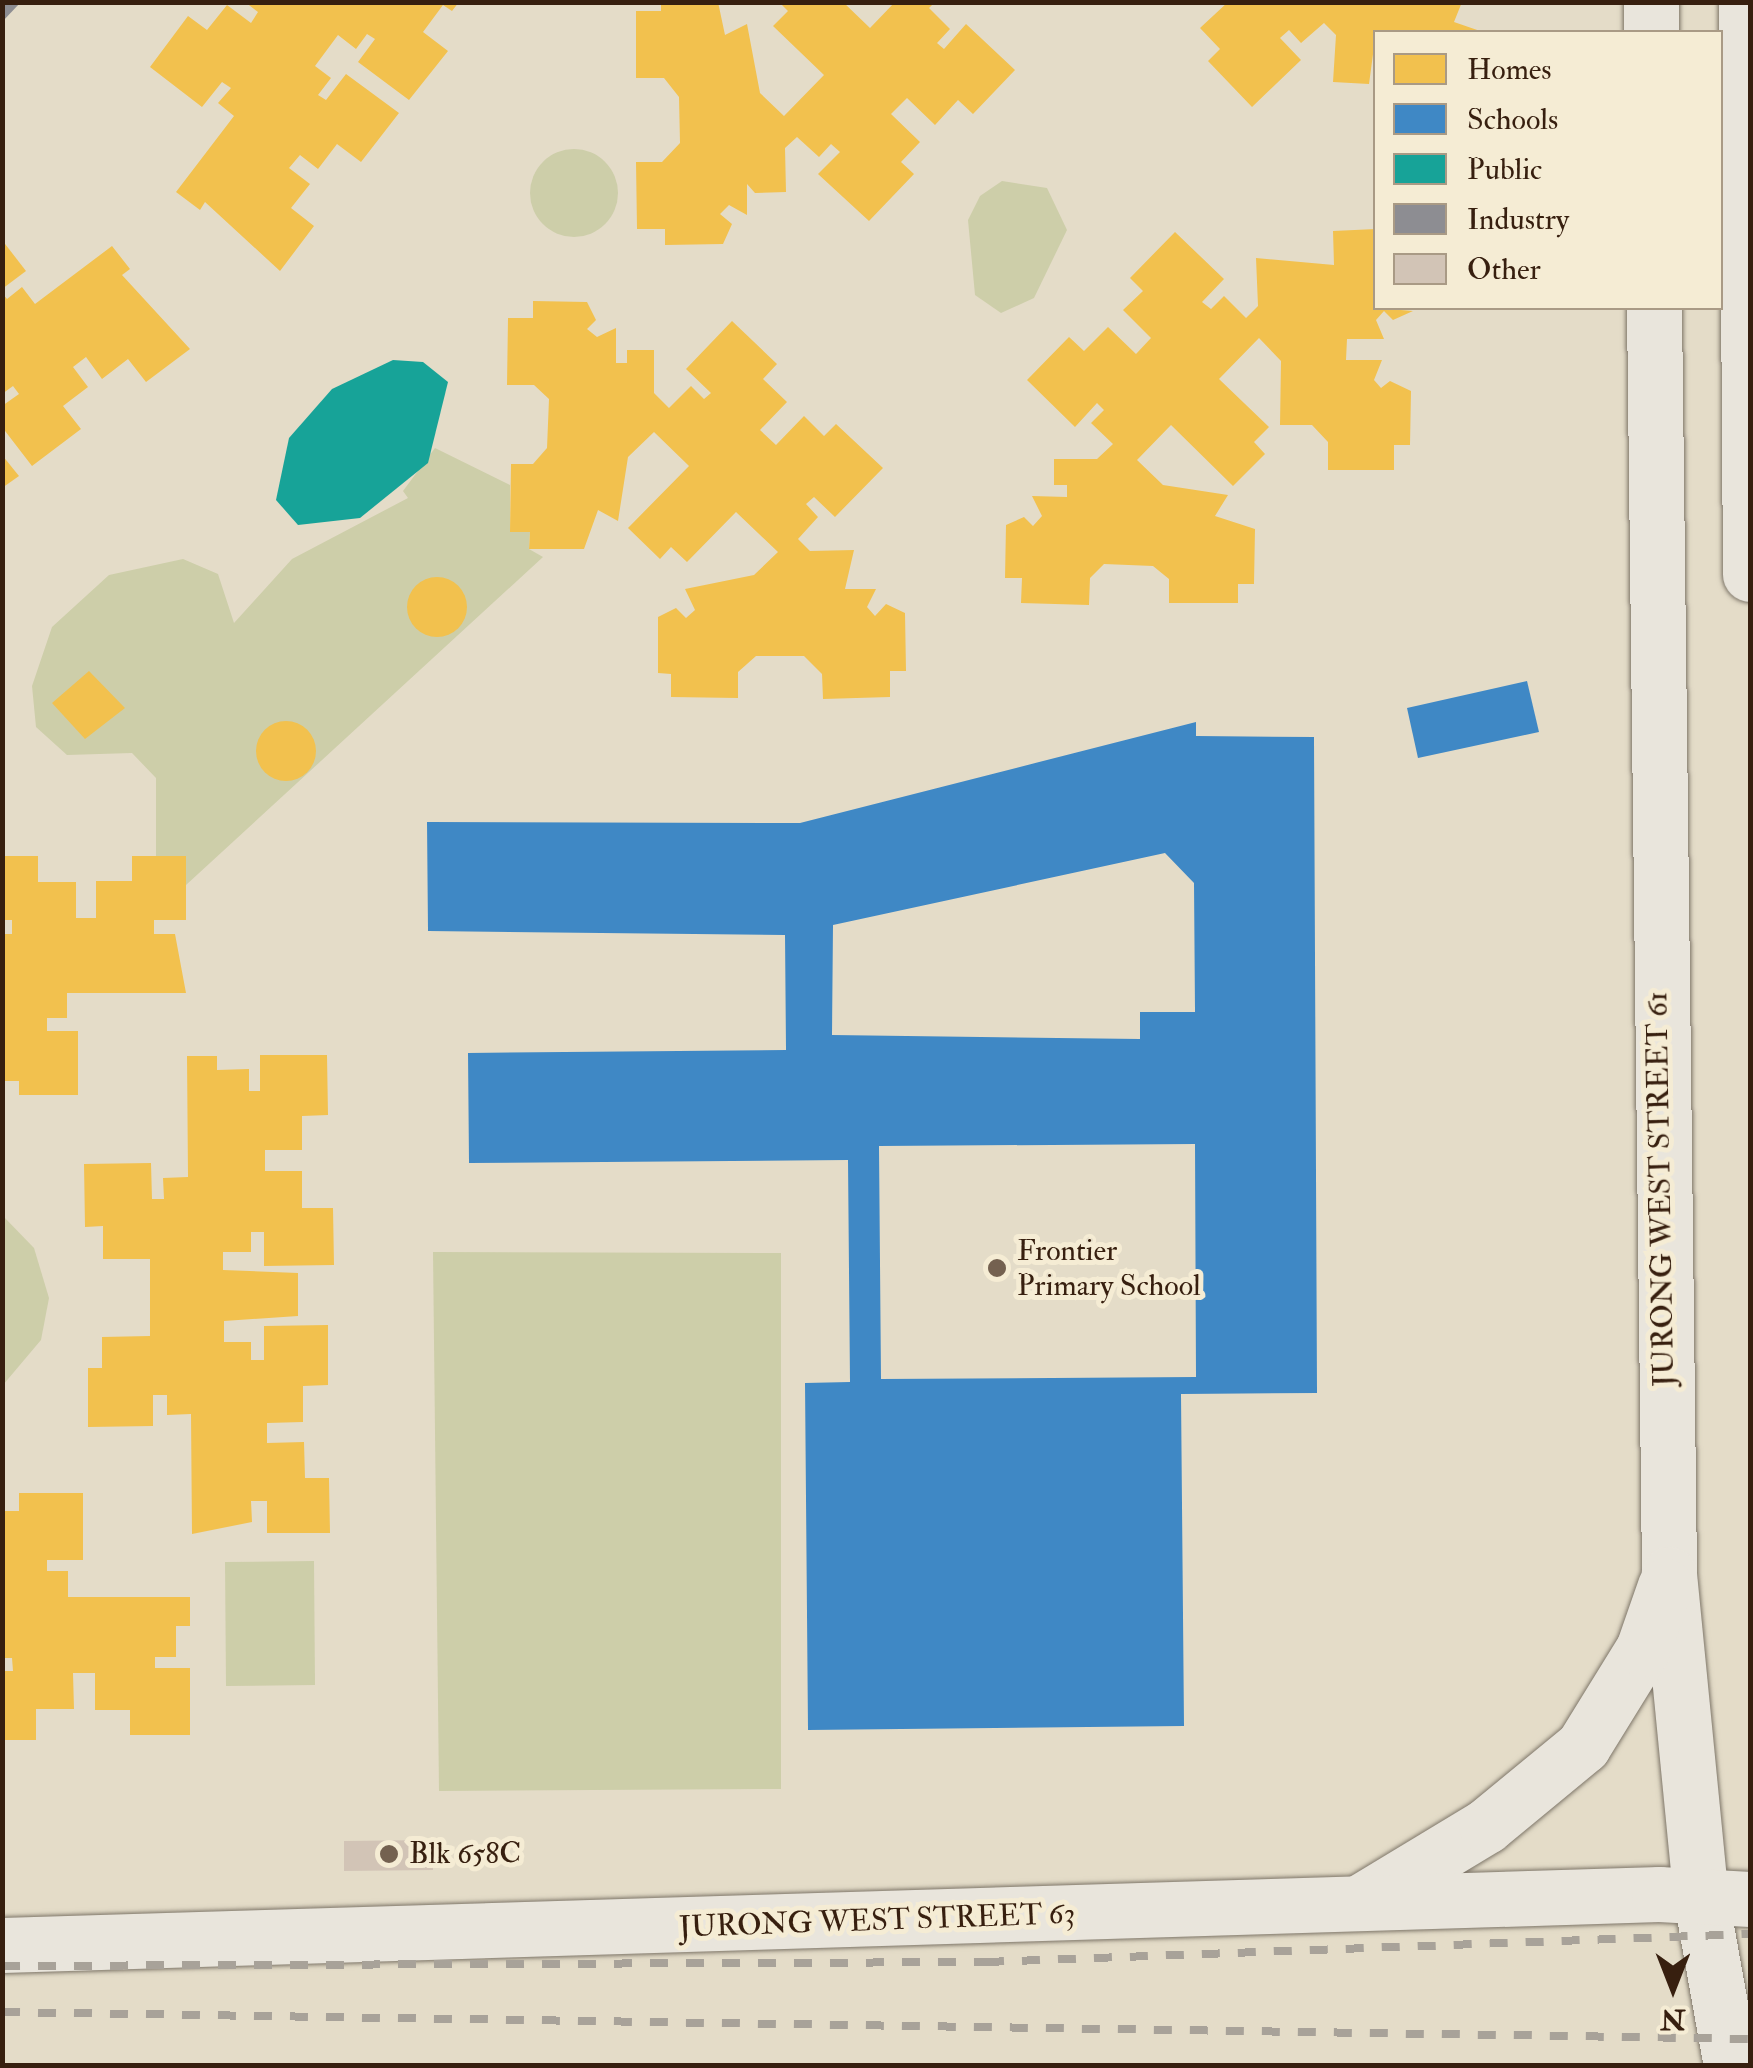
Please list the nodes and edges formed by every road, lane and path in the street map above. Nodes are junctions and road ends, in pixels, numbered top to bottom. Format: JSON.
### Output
{"nodes":[{"id":1,"x":1651,"y":2,"type":"edge"},
{"id":2,"x":1746,"y":2,"type":"edge"},
{"id":3,"x":1651,"y":30,"type":"edge"},
{"id":4,"x":1654,"y":310,"type":"edge"},
{"id":5,"x":1750,"y":574,"type":"edge"},
{"id":6,"x":1669,"y":1574,"type":"junction"},
{"id":7,"x":1726,"y":1899,"type":"edge"},
{"id":8,"x":1348,"y":1908,"type":"junction"},
{"id":9,"x":2,"y":1945,"type":"edge"},
{"id":10,"x":1730,"y":2066,"type":"edge"}],
"edges":[{"from":1,"to":3,"type":"street"},
{"from":2,"to":5,"type":"street"},
{"from":4,"to":6,"type":"street","name":"JURONG WEST STREET 61"},
{"from":6,"to":7,"type":"street","name":"JURONG WEST STREET 61"},
{"from":6,"to":8,"type":"street"},
{"from":7,"to":8,"type":"street","name":"JURONG WEST STREET 63"},
{"from":7,"to":10,"type":"street","name":"JURONG WEST STREET 61"},
{"from":8,"to":9,"type":"street","name":"JURONG WEST STREET 63"}]}
